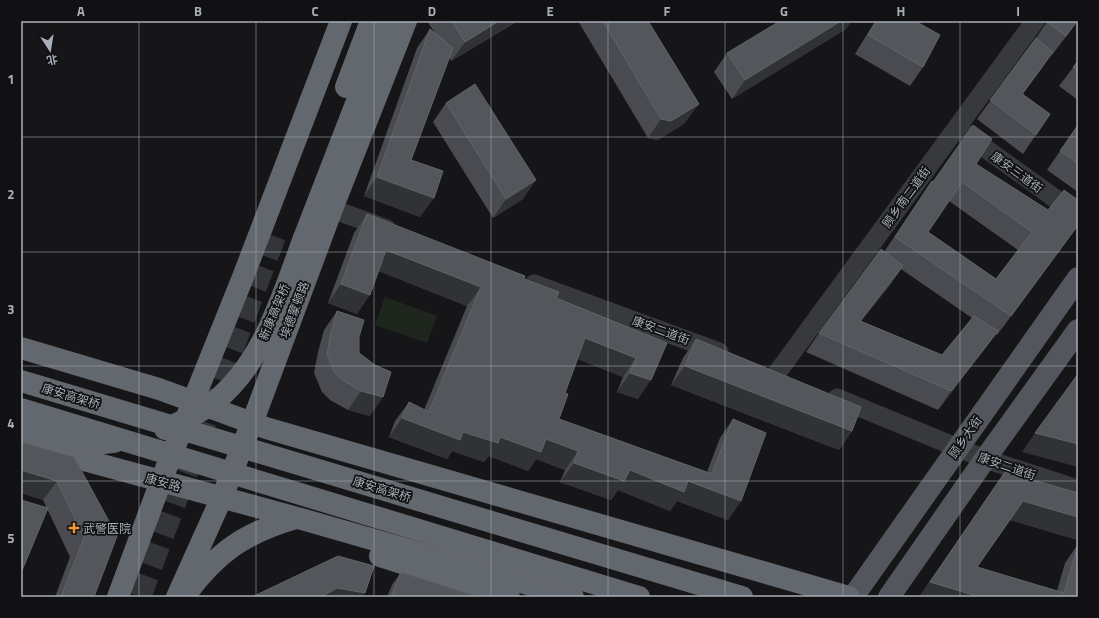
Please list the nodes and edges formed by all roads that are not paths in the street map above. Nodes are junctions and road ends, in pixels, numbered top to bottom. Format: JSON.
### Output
{"nodes":[{"id":1,"x":341,"y":21,"type":"edge"},
{"id":2,"x":356,"y":21,"type":"edge"},
{"id":3,"x":371,"y":21,"type":"edge"},
{"id":4,"x":388,"y":21,"type":"edge"},
{"id":5,"x":406,"y":21,"type":"edge"},
{"id":6,"x":1035,"y":21,"type":"edge"},
{"id":7,"x":956,"y":128,"type":"junction"},
{"id":8,"x":332,"y":209,"type":"junction"},
{"id":9,"x":1078,"y":216,"type":"edge"},
{"id":10,"x":406,"y":236,"type":"edge"},
{"id":11,"x":517,"y":277,"type":"edge"},
{"id":12,"x":1078,"y":278,"type":"edge"},
{"id":13,"x":1078,"y":330,"type":"edge"},
{"id":14,"x":21,"y":348,"type":"edge"},
{"id":15,"x":732,"y":356,"type":"edge"},
{"id":16,"x":21,"y":361,"type":"edge"},
{"id":17,"x":777,"y":373,"type":"edge"},
{"id":18,"x":21,"y":381,"type":"edge"},
{"id":19,"x":820,"y":391,"type":"edge"},
{"id":20,"x":190,"y":400,"type":"junction"},
{"id":21,"x":21,"y":409,"type":"edge"},
{"id":22,"x":266,"y":428,"type":"junction"},
{"id":23,"x":21,"y":431,"type":"edge"},
{"id":24,"x":21,"y":442,"type":"edge"},
{"id":25,"x":958,"y":448,"type":"junction"},
{"id":26,"x":985,"y":459,"type":"junction"},
{"id":27,"x":161,"y":481,"type":"junction"},
{"id":28,"x":1078,"y":489,"type":"edge"},
{"id":29,"x":222,"y":497,"type":"junction"},
{"id":30,"x":301,"y":519,"type":"junction"},
{"id":31,"x":119,"y":597,"type":"edge"},
{"id":32,"x":177,"y":597,"type":"edge"},
{"id":33,"x":184,"y":597,"type":"edge"},
{"id":34,"x":509,"y":597,"type":"edge"},
{"id":35,"x":573,"y":597,"type":"edge"},
{"id":36,"x":639,"y":597,"type":"edge"},
{"id":37,"x":742,"y":597,"type":"edge"},
{"id":38,"x":794,"y":597,"type":"edge"},
{"id":39,"x":848,"y":597,"type":"edge"},
{"id":40,"x":853,"y":597,"type":"edge"},
{"id":41,"x":889,"y":597,"type":"edge"}],
"edges":[{"from":1,"to":27,"type":"highway"},
{"from":2,"to":3,"type":"highway"},
{"from":4,"to":23,"type":"highway","name":"新康高架桥","bridge":true},
{"from":5,"to":8,"type":"highway","name":"埃德蒙顿路"},
{"from":6,"to":7,"type":"street","name":"顾乡南二道街"},
{"from":7,"to":9,"type":"street","name":"康安三道街"},
{"from":7,"to":17,"type":"street","name":"顾乡南二道街"},
{"from":8,"to":10,"type":"street"},
{"from":8,"to":29,"type":"highway","name":"埃德蒙顿路"},
{"from":11,"to":15,"type":"street","name":"康安二道街"},
{"from":12,"to":25,"type":"main road","name":"顾乡大街"},
{"from":13,"to":26,"type":"main road"},
{"from":14,"to":20,"type":"highway"},
{"from":16,"to":20,"type":"highway"},
{"from":18,"to":37,"type":"highway","name":"康安高架桥","bridge":true},
{"from":19,"to":25,"type":"street","name":"康安二道街"},
{"from":20,"to":22,"type":"highway"},
{"from":21,"to":36,"type":"highway","bridge":true},
{"from":22,"to":38,"type":"highway"},
{"from":22,"to":39,"type":"highway"},
{"from":24,"to":27,"type":"highway","name":"康安路"},
{"from":25,"to":26,"type":"street","name":"康安二道街"},
{"from":25,"to":40,"type":"main road","name":"顾乡大街"},
{"from":26,"to":28,"type":"street","name":"康安二道街"},
{"from":26,"to":41,"type":"main road"},
{"from":27,"to":29,"type":"highway","name":"康安路"},
{"from":27,"to":31,"type":"highway"},
{"from":29,"to":30,"type":"highway","name":"康安路"},
{"from":29,"to":32,"type":"highway","name":"埃德蒙顿路"},
{"from":30,"to":33,"type":"highway"},
{"from":30,"to":34,"type":"highway","name":"康安路"},
{"from":30,"to":35,"type":"highway","name":"康安路"}]}
